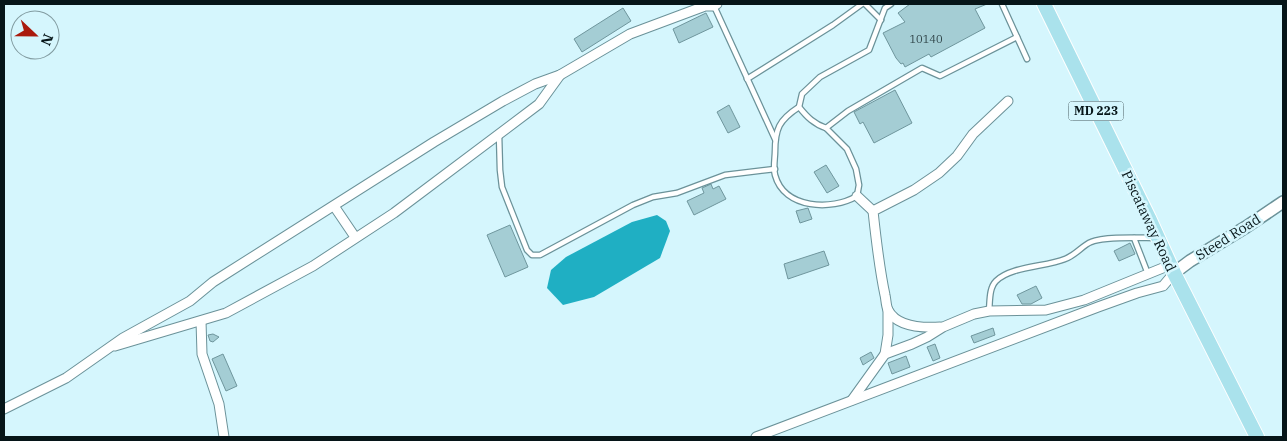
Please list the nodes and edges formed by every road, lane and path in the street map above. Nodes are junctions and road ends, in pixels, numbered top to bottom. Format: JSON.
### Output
{"nodes":[{"id":1,"x":863,"y":4,"type":"edge"},
{"id":2,"x":891,"y":4,"type":"edge"},
{"id":3,"x":1002,"y":4,"type":"edge"},
{"id":4,"x":1044,"y":4,"type":"edge"},
{"id":5,"x":710,"y":5,"type":"edge"},
{"id":6,"x":881,"y":20,"type":"junction"},
{"id":7,"x":1017,"y":37,"type":"junction"},
{"id":8,"x":1026,"y":60,"type":"dead end"},
{"id":9,"x":560,"y":76,"type":"junction"},
{"id":10,"x":748,"y":79,"type":"junction"},
{"id":11,"x":1008,"y":101,"type":"dead end"},
{"id":12,"x":799,"y":107,"type":"junction"},
{"id":13,"x":826,"y":128,"type":"junction"},
{"id":14,"x":498,"y":134,"type":"junction"},
{"id":15,"x":775,"y":140,"type":"junction"},
{"id":16,"x":775,"y":169,"type":"junction"},
{"id":17,"x":857,"y":196,"type":"junction"},
{"id":18,"x":1283,"y":202,"type":"edge"},
{"id":19,"x":334,"y":206,"type":"junction"},
{"id":20,"x":874,"y":211,"type":"junction"},
{"id":21,"x":355,"y":237,"type":"junction"},
{"id":22,"x":1134,"y":238,"type":"junction"},
{"id":23,"x":1158,"y":238,"type":"junction"},
{"id":24,"x":1172,"y":269,"type":"junction"},
{"id":25,"x":1148,"y":274,"type":"junction"},
{"id":26,"x":888,"y":310,"type":"junction"},
{"id":27,"x":989,"y":310,"type":"junction"},
{"id":28,"x":201,"y":321,"type":"junction"},
{"id":29,"x":943,"y":327,"type":"junction"},
{"id":30,"x":106,"y":350,"type":"junction"},
{"id":31,"x":885,"y":354,"type":"junction"},
{"id":32,"x":852,"y":400,"type":"junction"},
{"id":33,"x":4,"y":409,"type":"edge"},
{"id":34,"x":224,"y":437,"type":"edge"},
{"id":35,"x":756,"y":437,"type":"edge"},
{"id":36,"x":1257,"y":437,"type":"edge"}],
"edges":[{"from":1,"to":6,"type":"lane"},
{"from":1,"to":10,"type":"lane"},
{"from":2,"to":6,"type":"lane"},
{"from":3,"to":7,"type":"lane"},
{"from":4,"to":23,"type":"main road","name":"Piscataway Road","number":"MD 223"},
{"from":5,"to":9,"type":"street"},
{"from":5,"to":10,"type":"lane"},
{"from":6,"to":12,"type":"lane"},
{"from":7,"to":8,"type":"lane"},
{"from":7,"to":13,"type":"lane"},
{"from":9,"to":14,"type":"street"},
{"from":9,"to":19,"type":"street"},
{"from":10,"to":15,"type":"lane"},
{"from":11,"to":20,"type":"street"},
{"from":12,"to":13,"type":"lane"},
{"from":12,"to":15,"type":"lane"},
{"from":13,"to":17,"type":"lane"},
{"from":14,"to":16,"type":"lane"},
{"from":14,"to":21,"type":"street"},
{"from":15,"to":16,"type":"lane"},
{"from":16,"to":17,"type":"lane"},
{"from":17,"to":20,"type":"street"},
{"from":18,"to":24,"type":"street","name":"Steed Road"},
{"from":19,"to":21,"type":"street"},
{"from":19,"to":30,"type":"street"},
{"from":20,"to":26,"type":"street"},
{"from":21,"to":28,"type":"street"},
{"from":22,"to":23,"type":"lane"},
{"from":22,"to":25,"type":"lane"},
{"from":22,"to":27,"type":"lane"},
{"from":23,"to":24,"type":"main road","name":"Piscataway Road","number":"MD 223"},
{"from":24,"to":25,"type":"street"},
{"from":24,"to":32,"type":"street"},
{"from":24,"to":36,"type":"main road","name":"Piscataway Road","number":"MD 223"},
{"from":25,"to":27,"type":"street"},
{"from":26,"to":29,"type":"street"},
{"from":26,"to":31,"type":"street"},
{"from":27,"to":29,"type":"street"},
{"from":28,"to":30,"type":"street"},
{"from":28,"to":34,"type":"street"},
{"from":29,"to":31,"type":"street"},
{"from":30,"to":33,"type":"street"},
{"from":31,"to":32,"type":"street"},
{"from":32,"to":35,"type":"street"}]}
